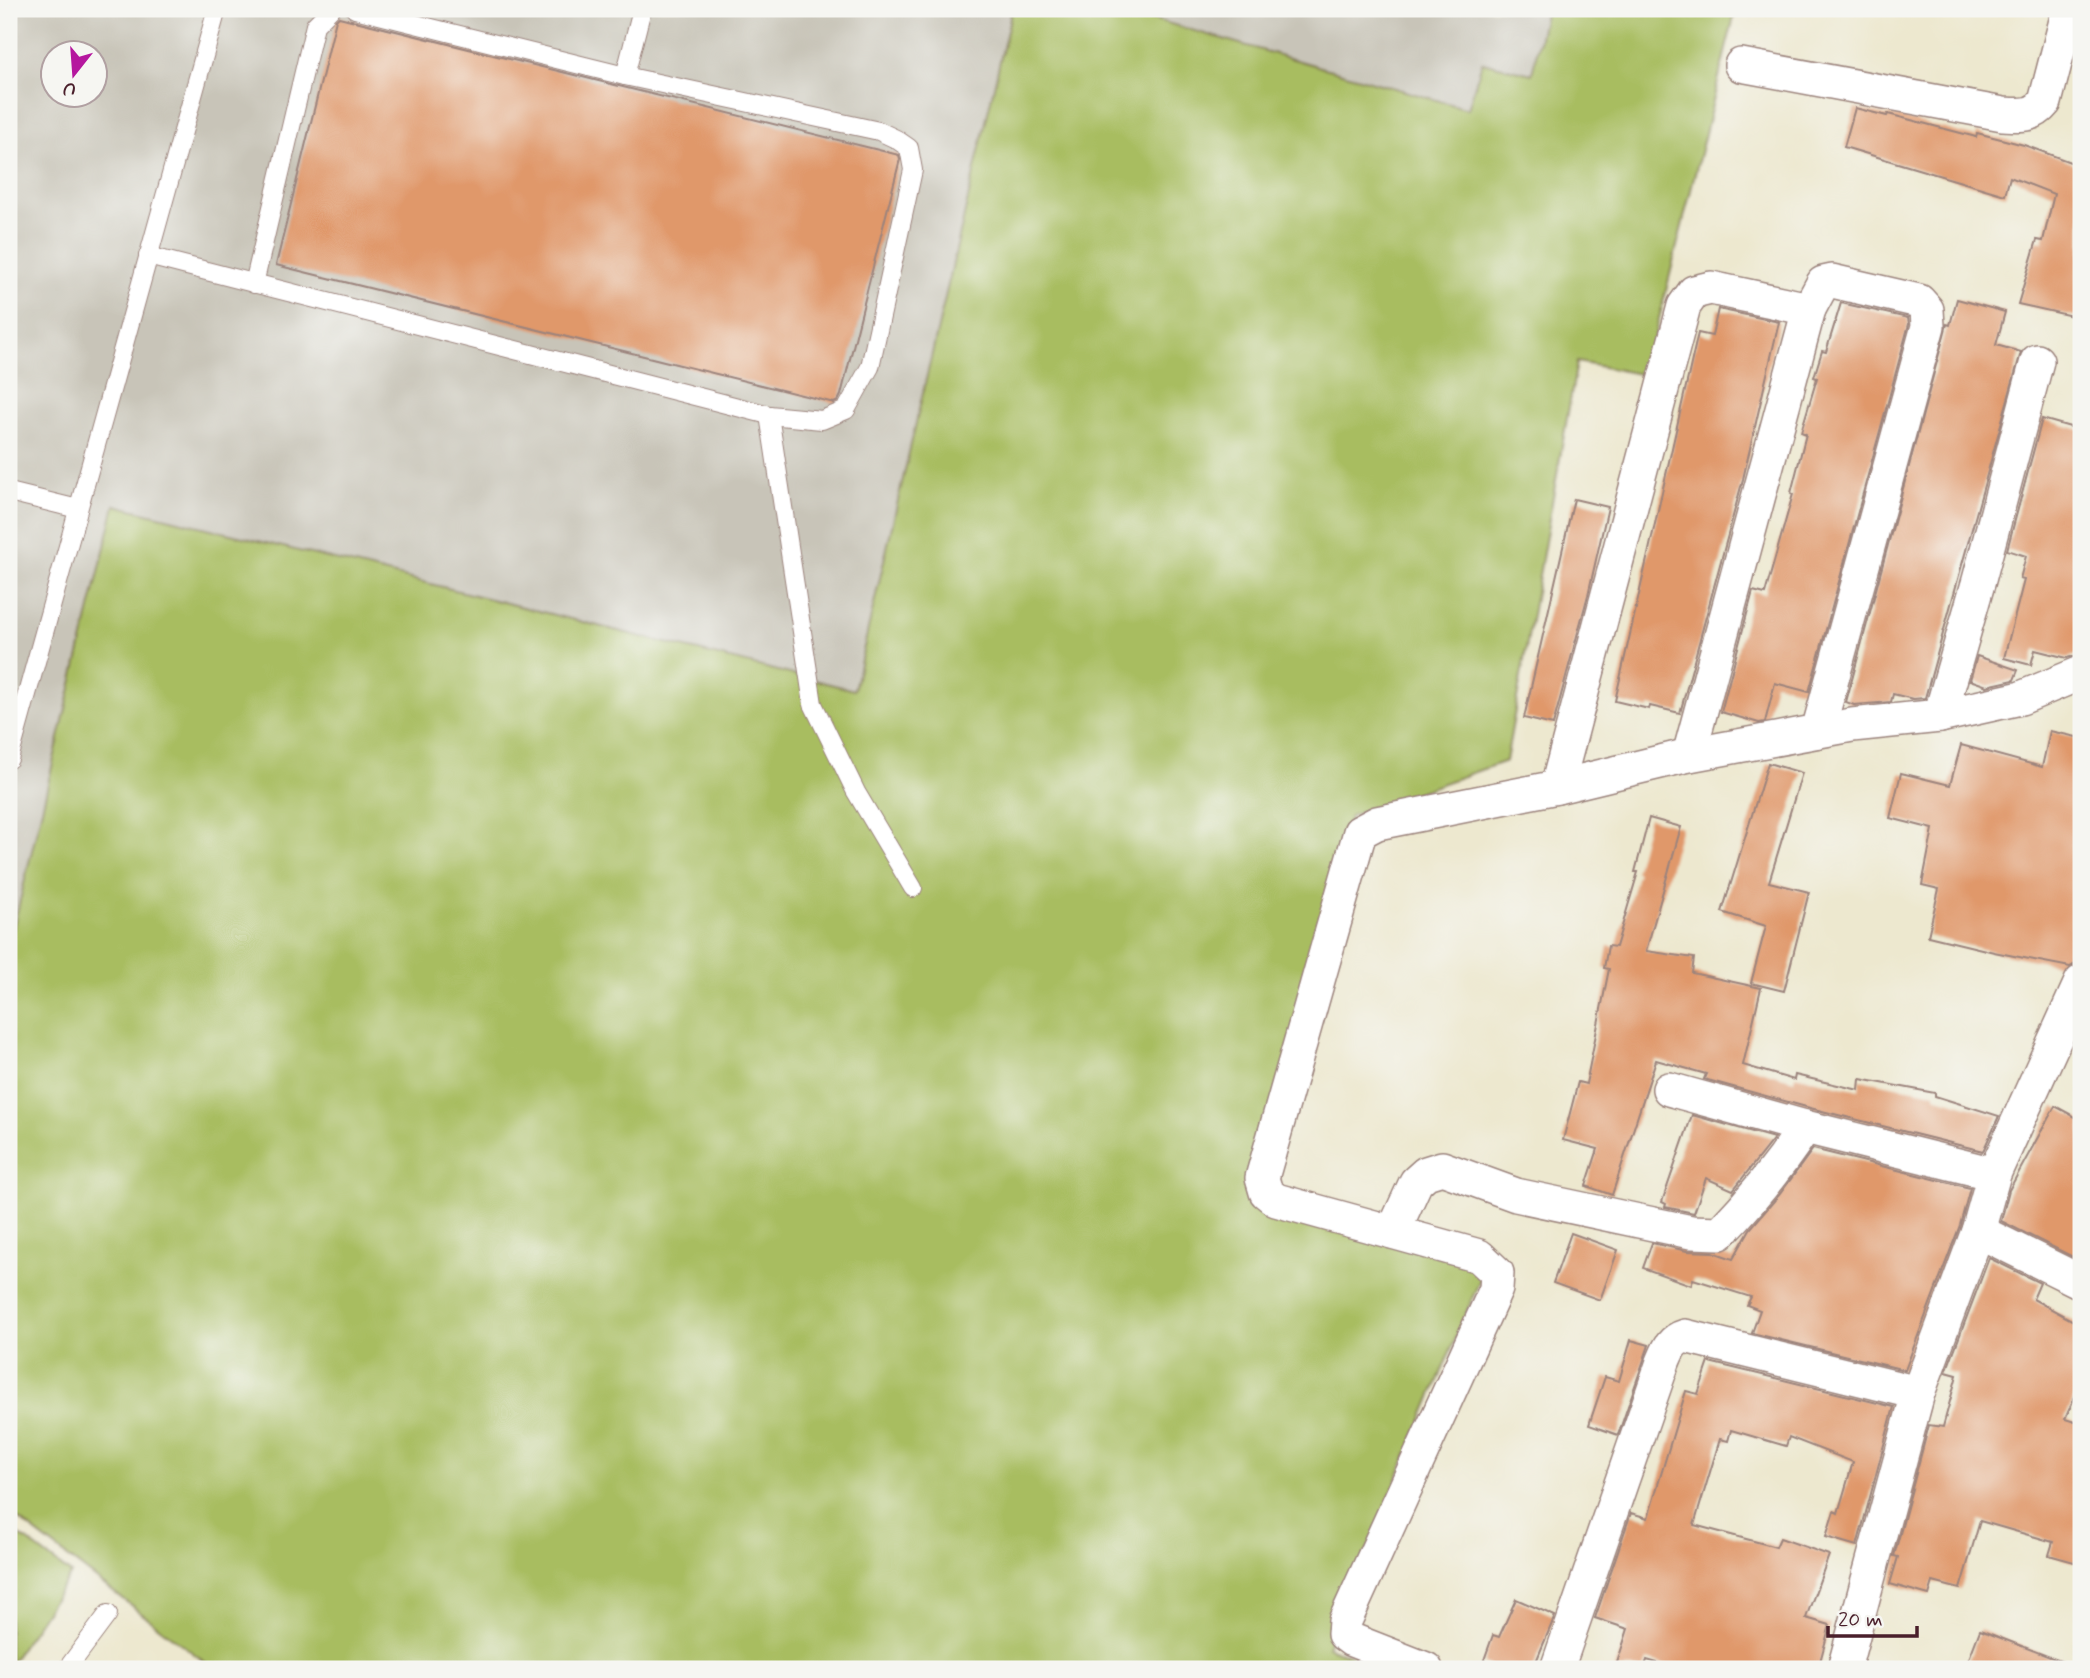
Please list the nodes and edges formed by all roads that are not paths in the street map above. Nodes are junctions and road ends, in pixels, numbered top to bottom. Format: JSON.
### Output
{"nodes":[{"id":1,"x":217,"y":9,"type":"edge"},
{"id":2,"x":331,"y":9,"type":"edge"},
{"id":3,"x":355,"y":9,"type":"edge"},
{"id":4,"x":642,"y":9,"type":"edge"},
{"id":5,"x":2071,"y":24,"type":"edge"},
{"id":6,"x":1741,"y":65,"type":"dead end"},
{"id":7,"x":625,"y":76,"type":"junction"},
{"id":8,"x":148,"y":256,"type":"junction"},
{"id":9,"x":254,"y":284,"type":"junction"},
{"id":10,"x":1809,"y":309,"type":"junction"},
{"id":11,"x":2037,"y":361,"type":"dead end"},
{"id":12,"x":769,"y":415,"type":"junction"},
{"id":13,"x":9,"y":492,"type":"edge"},
{"id":14,"x":78,"y":509,"type":"junction"},
{"id":15,"x":2081,"y":673,"type":"edge"},
{"id":16,"x":1940,"y":716,"type":"junction"},
{"id":17,"x":1818,"y":731,"type":"junction"},
{"id":18,"x":1689,"y":755,"type":"junction"},
{"id":19,"x":9,"y":759,"type":"edge"},
{"id":20,"x":1558,"y":787,"type":"junction"},
{"id":21,"x":913,"y":888,"type":"dead end"},
{"id":22,"x":2081,"y":982,"type":"edge"},
{"id":23,"x":2073,"y":1023,"type":"edge"},
{"id":24,"x":1670,"y":1089,"type":"dead end"},
{"id":25,"x":1805,"y":1127,"type":"junction"},
{"id":26,"x":1994,"y":1174,"type":"junction"},
{"id":27,"x":1979,"y":1231,"type":"junction"},
{"id":28,"x":1393,"y":1232,"type":"junction"},
{"id":29,"x":2081,"y":1282,"type":"edge"},
{"id":30,"x":1918,"y":1393,"type":"junction"},
{"id":31,"x":107,"y":1614,"type":"dead end"},
{"id":32,"x":67,"y":1669,"type":"edge"},
{"id":33,"x":1426,"y":1669,"type":"edge"},
{"id":34,"x":1557,"y":1669,"type":"edge"},
{"id":35,"x":1844,"y":1669,"type":"edge"}],
"edges":[{"from":1,"to":8,"type":"lane"},
{"from":2,"to":9,"type":"lane"},
{"from":3,"to":7,"type":"lane"},
{"from":4,"to":7,"type":"lane"},
{"from":5,"to":6,"type":"street"},
{"from":7,"to":12,"type":"lane"},
{"from":8,"to":9,"type":"lane"},
{"from":8,"to":14,"type":"lane"},
{"from":9,"to":12,"type":"lane"},
{"from":10,"to":17,"type":"street"},
{"from":10,"to":18,"type":"street"},
{"from":10,"to":20,"type":"street"},
{"from":11,"to":16,"type":"street"},
{"from":12,"to":21,"type":"lane"},
{"from":13,"to":14,"type":"lane"},
{"from":14,"to":19,"type":"lane"},
{"from":15,"to":16,"type":"street"},
{"from":16,"to":17,"type":"street"},
{"from":17,"to":18,"type":"street"},
{"from":18,"to":20,"type":"street"},
{"from":20,"to":28,"type":"street"},
{"from":22,"to":23,"type":"street"},
{"from":23,"to":26,"type":"street"},
{"from":24,"to":25,"type":"street"},
{"from":25,"to":26,"type":"street"},
{"from":25,"to":28,"type":"street"},
{"from":26,"to":27,"type":"street"},
{"from":27,"to":29,"type":"street"},
{"from":27,"to":30,"type":"street"},
{"from":28,"to":33,"type":"street"},
{"from":30,"to":34,"type":"street"},
{"from":30,"to":35,"type":"street"},
{"from":31,"to":32,"type":"lane"}]}
